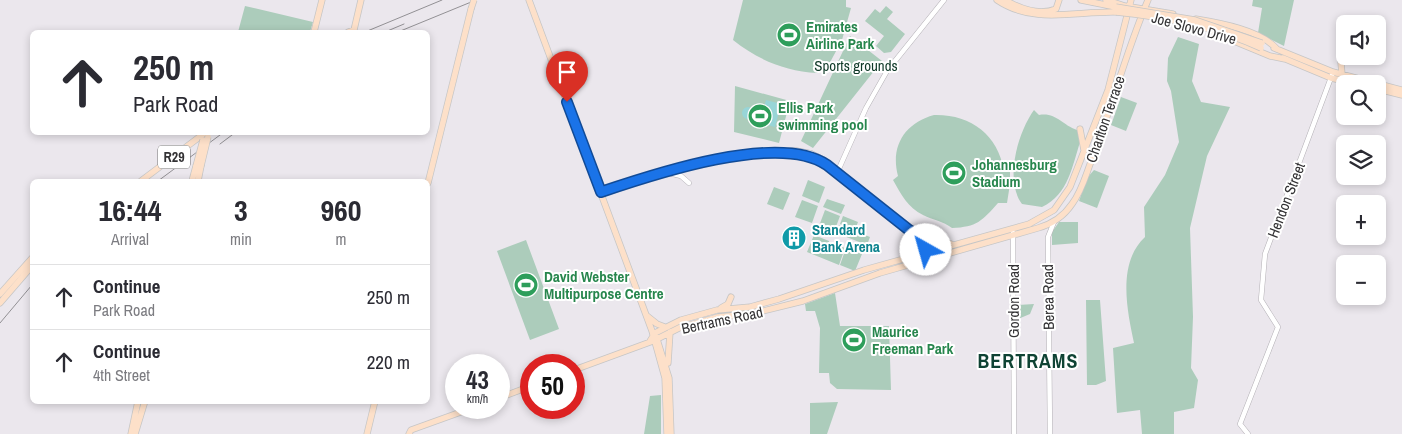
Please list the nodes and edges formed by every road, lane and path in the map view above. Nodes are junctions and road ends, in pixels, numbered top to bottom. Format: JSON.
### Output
{"nodes":[{"id":1,"x":322,"y":0,"type":"edge"},
{"id":2,"x":361,"y":0,"type":"edge"},
{"id":3,"x":474,"y":0,"type":"edge"},
{"id":4,"x":529,"y":0,"type":"edge"},
{"id":5,"x":944,"y":0,"type":"edge"},
{"id":6,"x":998,"y":0,"type":"edge"},
{"id":7,"x":1005,"y":0,"type":"edge"},
{"id":8,"x":1059,"y":0,"type":"edge"},
{"id":9,"x":1081,"y":0,"type":"edge"},
{"id":10,"x":1136,"y":0,"type":"edge"},
{"id":11,"x":1149,"y":0,"type":"edge"},
{"id":12,"x":1129,"y":2,"type":"edge"},
{"id":13,"x":1113,"y":5,"type":"edge"},
{"id":14,"x":1141,"y":10,"type":"junction"},
{"id":15,"x":1156,"y":10,"type":"junction"},
{"id":16,"x":314,"y":30,"type":"edge"},
{"id":17,"x":351,"y":30,"type":"edge"},
{"id":18,"x":1261,"y":46,"type":"junction"},
{"id":19,"x":1277,"y":49,"type":"junction"},
{"id":20,"x":1285,"y":59,"type":"junction"},
{"id":21,"x":1341,"y":65,"type":"edge"},
{"id":22,"x":1342,"y":74,"type":"junction"},
{"id":23,"x":1332,"y":75,"type":"junction"},
{"id":24,"x":1336,"y":76,"type":"edge"},
{"id":25,"x":1402,"y":90,"type":"edge"},
{"id":26,"x":1386,"y":91,"type":"edge"},
{"id":27,"x":1402,"y":95,"type":"edge"},
{"id":28,"x":1080,"y":129,"type":"dead end"},
{"id":29,"x":207,"y":135,"type":"edge"},
{"id":30,"x":1084,"y":152,"type":"junction"},
{"id":31,"x":199,"y":166,"type":"junction"},
{"id":32,"x":838,"y":172,"type":"junction"},
{"id":33,"x":667,"y":173,"type":"junction"},
{"id":34,"x":143,"y":179,"type":"edge"},
{"id":35,"x":193,"y":179,"type":"edge"},
{"id":36,"x":198,"y":179,"type":"edge"},
{"id":37,"x":429,"y":179,"type":"edge"},
{"id":38,"x":689,"y":183,"type":"dead end"},
{"id":39,"x":601,"y":192,"type":"junction"},
{"id":40,"x":1047,"y":215,"type":"joint"},
{"id":41,"x":1054,"y":222,"type":"junction"},
{"id":42,"x":1012,"y":229,"type":"junction"},
{"id":43,"x":919,"y":236,"type":"junction"},
{"id":44,"x":1013,"y":236,"type":"junction"},
{"id":45,"x":926,"y":240,"type":"junction"},
{"id":46,"x":954,"y":245,"type":"junction"},
{"id":47,"x":938,"y":248,"type":"junction"},
{"id":48,"x":925,"y":253,"type":"junction"},
{"id":49,"x":942,"y":255,"type":"junction"},
{"id":50,"x":30,"y":262,"type":"edge"},
{"id":51,"x":30,"y":263,"type":"edge"},
{"id":52,"x":0,"y":294,"type":"edge"},
{"id":53,"x":731,"y":297,"type":"dead end"},
{"id":54,"x":0,"y":303,"type":"edge"},
{"id":55,"x":717,"y":310,"type":"junction"},
{"id":56,"x":645,"y":314,"type":"junction"},
{"id":57,"x":665,"y":327,"type":"junction"},
{"id":58,"x":670,"y":332,"type":"junction"},
{"id":59,"x":653,"y":337,"type":"junction"},
{"id":60,"x":585,"y":365,"type":"edge"},
{"id":61,"x":669,"y":378,"type":"junction"},
{"id":62,"x":138,"y":404,"type":"edge"},
{"id":63,"x":144,"y":404,"type":"edge"},
{"id":64,"x":374,"y":404,"type":"edge"},
{"id":65,"x":445,"y":418,"type":"edge"},
{"id":66,"x":410,"y":432,"type":"edge"},
{"id":67,"x":133,"y":434,"type":"edge"},
{"id":68,"x":367,"y":434,"type":"edge"},
{"id":69,"x":667,"y":434,"type":"edge"},
{"id":70,"x":671,"y":434,"type":"edge"},
{"id":71,"x":1014,"y":434,"type":"edge"},
{"id":72,"x":1050,"y":434,"type":"edge"},
{"id":73,"x":1248,"y":434,"type":"edge"}],
"edges":[{"from":1,"to":16,"type":"main road"},
{"from":2,"to":17,"type":"main road"},
{"from":3,"to":37,"type":"main road","bridge":true},
{"from":4,"to":39,"type":"main road"},
{"from":5,"to":32,"type":"street"},
{"from":6,"to":13,"type":"main road","name":"Joe Slovo Drive"},
{"from":7,"to":8,"type":"main road"},
{"from":9,"to":13,"type":"main road","name":"Joe Slovo Drive"},
{"from":10,"to":14,"type":"main road"},
{"from":11,"to":14,"type":"main road","name":"Charlton Terrace"},
{"from":11,"to":15,"type":"main road"},
{"from":12,"to":13,"type":"main road"},
{"from":12,"to":14,"type":"main road"},
{"from":12,"to":30,"type":"main road","name":"Charlton Terrace"},
{"from":13,"to":18,"type":"main road","name":"Joe Slovo Drive","bridge":true},
{"from":14,"to":15,"type":"main road"},
{"from":14,"to":20,"type":"main road"},
{"from":14,"to":41,"type":"main road","name":"Charlton Terrace"},
{"from":15,"to":19,"type":"main road"},
{"from":18,"to":19,"type":"main road","name":"Joe Slovo Drive"},
{"from":18,"to":20,"type":"main road","name":"Joe Slovo Drive"},
{"from":19,"to":23,"type":"main road","name":"Joe Slovo Drive"},
{"from":20,"to":23,"type":"main road","name":"Joe Slovo Drive"},
{"from":21,"to":22,"type":"main road"},
{"from":22,"to":23,"type":"main road","name":"Joe Slovo Drive"},
{"from":22,"to":25,"type":"main road","name":"Joe Slovo Drive"},
{"from":23,"to":24,"type":"main road","name":"Joe Slovo Drive"},
{"from":23,"to":73,"type":"street","name":"Hendon Street"},
{"from":26,"to":27,"type":"main road"},
{"from":28,"to":30,"type":"main road"},
{"from":29,"to":31,"type":"main road","bridge":true},
{"from":29,"to":34,"type":"main road","number":"R29"},
{"from":30,"to":40,"type":"main road","name":"Charlton Terrace"},
{"from":31,"to":35,"type":"main road"},
{"from":31,"to":36,"type":"main road"},
{"from":32,"to":33,"type":"street"},
{"from":32,"to":43,"type":"street"},
{"from":33,"to":38,"type":"street"},
{"from":33,"to":39,"type":"street"},
{"from":39,"to":56,"type":"main road"},
{"from":40,"to":42,"type":"main road","name":"Bertrams Road"},
{"from":41,"to":44,"type":"main road","name":"Bertrams Road"},
{"from":41,"to":72,"type":"street","name":"Berea Road"},
{"from":42,"to":44,"type":"street","name":"Gordon Road"},
{"from":42,"to":46,"type":"main road","name":"Bertrams Road"},
{"from":43,"to":45,"type":"street"},
{"from":43,"to":46,"type":"main road"},
{"from":44,"to":49,"type":"main road","name":"Bertrams Road"},
{"from":44,"to":71,"type":"street","name":"Gordon Road"},
{"from":45,"to":47,"type":"street"},
{"from":45,"to":48,"type":"main road"},
{"from":46,"to":47,"type":"main road","name":"Bertrams Road"},
{"from":47,"to":48,"type":"main road","name":"Bertrams Road"},
{"from":47,"to":49,"type":"street"},
{"from":48,"to":55,"type":"main road","name":"Bertrams Road"},
{"from":49,"to":58,"type":"main road","name":"Bertrams Road"},
{"from":50,"to":52,"type":"main road"},
{"from":51,"to":54,"type":"main road"},
{"from":53,"to":55,"type":"main road"},
{"from":55,"to":57,"type":"main road","name":"Bertrams Road"},
{"from":56,"to":57,"type":"main road"},
{"from":56,"to":59,"type":"main road"},
{"from":57,"to":59,"type":"main road","name":"Bertrams Road"},
{"from":58,"to":59,"type":"main road","name":"Bertrams Road"},
{"from":58,"to":61,"type":"main road"},
{"from":59,"to":60,"type":"main road"},
{"from":59,"to":61,"type":"main road"},
{"from":59,"to":69,"type":"main road"},
{"from":61,"to":70,"type":"main road"},
{"from":62,"to":67,"type":"main road"},
{"from":63,"to":67,"type":"main road"},
{"from":64,"to":68,"type":"main road"},
{"from":65,"to":66,"type":"main road"}]}
